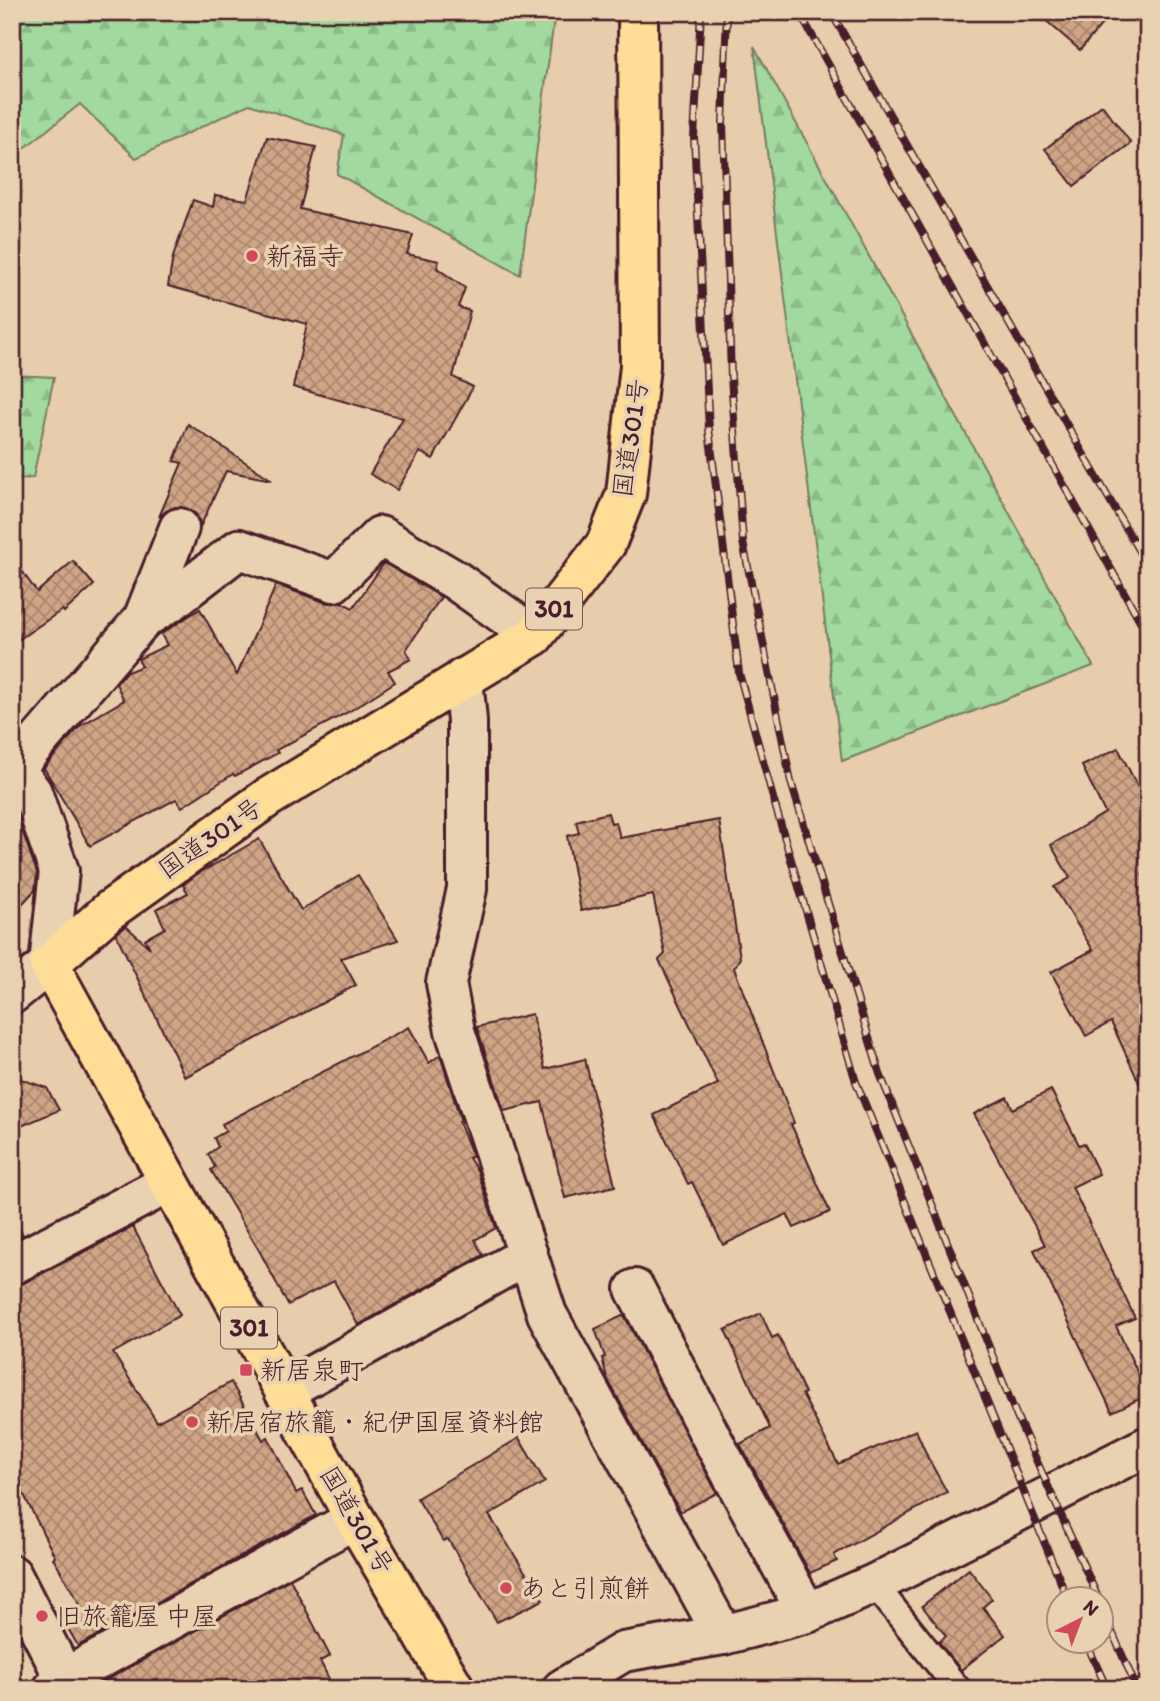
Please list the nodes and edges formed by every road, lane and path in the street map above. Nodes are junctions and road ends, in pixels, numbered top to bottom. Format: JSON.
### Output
{"nodes":[{"id":1,"x":638,"y":12,"type":"edge"},
{"id":2,"x":179,"y":528,"type":"dead end"},
{"id":3,"x":143,"y":619,"type":"junction"},
{"id":4,"x":534,"y":636,"type":"junction"},
{"id":5,"x":463,"y":678,"type":"junction"},
{"id":6,"x":14,"y":766,"type":"edge"},
{"id":7,"x":49,"y":964,"type":"junction"},
{"id":8,"x":12,"y":994,"type":"edge"},
{"id":9,"x":169,"y":1183,"type":"junction"},
{"id":10,"x":528,"y":1255,"type":"junction"},
{"id":11,"x":12,"y":1265,"type":"edge"},
{"id":12,"x":635,"y":1289,"type":"dead end"},
{"id":13,"x":284,"y":1391,"type":"junction"},
{"id":14,"x":1148,"y":1446,"type":"edge"},
{"id":15,"x":355,"y":1519,"type":"junction"},
{"id":16,"x":12,"y":1575,"type":"edge"},
{"id":17,"x":874,"y":1584,"type":"junction"},
{"id":18,"x":807,"y":1613,"type":"junction"},
{"id":19,"x":723,"y":1635,"type":"junction"},
{"id":20,"x":63,"y":1685,"type":"edge"},
{"id":21,"x":454,"y":1689,"type":"edge"},
{"id":22,"x":562,"y":1689,"type":"edge"},
{"id":23,"x":958,"y":1689,"type":"edge"}],
"edges":[{"from":1,"to":4,"type":"highway","name":"国道301号","number":"301"},
{"from":2,"to":3,"type":"street"},
{"from":3,"to":4,"type":"street"},
{"from":3,"to":6,"type":"street"},
{"from":4,"to":5,"type":"highway","name":"国道301号","number":"301"},
{"from":5,"to":7,"type":"highway","name":"国道301号","number":"301"},
{"from":5,"to":10,"type":"street"},
{"from":6,"to":7,"type":"street"},
{"from":7,"to":8,"type":"street"},
{"from":7,"to":9,"type":"highway","name":"国道301号","number":"301"},
{"from":9,"to":11,"type":"street"},
{"from":9,"to":13,"type":"highway","name":"国道301号","number":"301"},
{"from":10,"to":13,"type":"street"},
{"from":10,"to":19,"type":"street"},
{"from":12,"to":18,"type":"street"},
{"from":13,"to":15,"type":"highway","name":"国道301号","number":"301"},
{"from":14,"to":17,"type":"street"},
{"from":15,"to":20,"type":"street"},
{"from":15,"to":21,"type":"highway","name":"国道301号","number":"301"},
{"from":16,"to":20,"type":"street"},
{"from":17,"to":18,"type":"street"},
{"from":17,"to":23,"type":"lane"},
{"from":18,"to":19,"type":"street"},
{"from":19,"to":22,"type":"street"}]}
